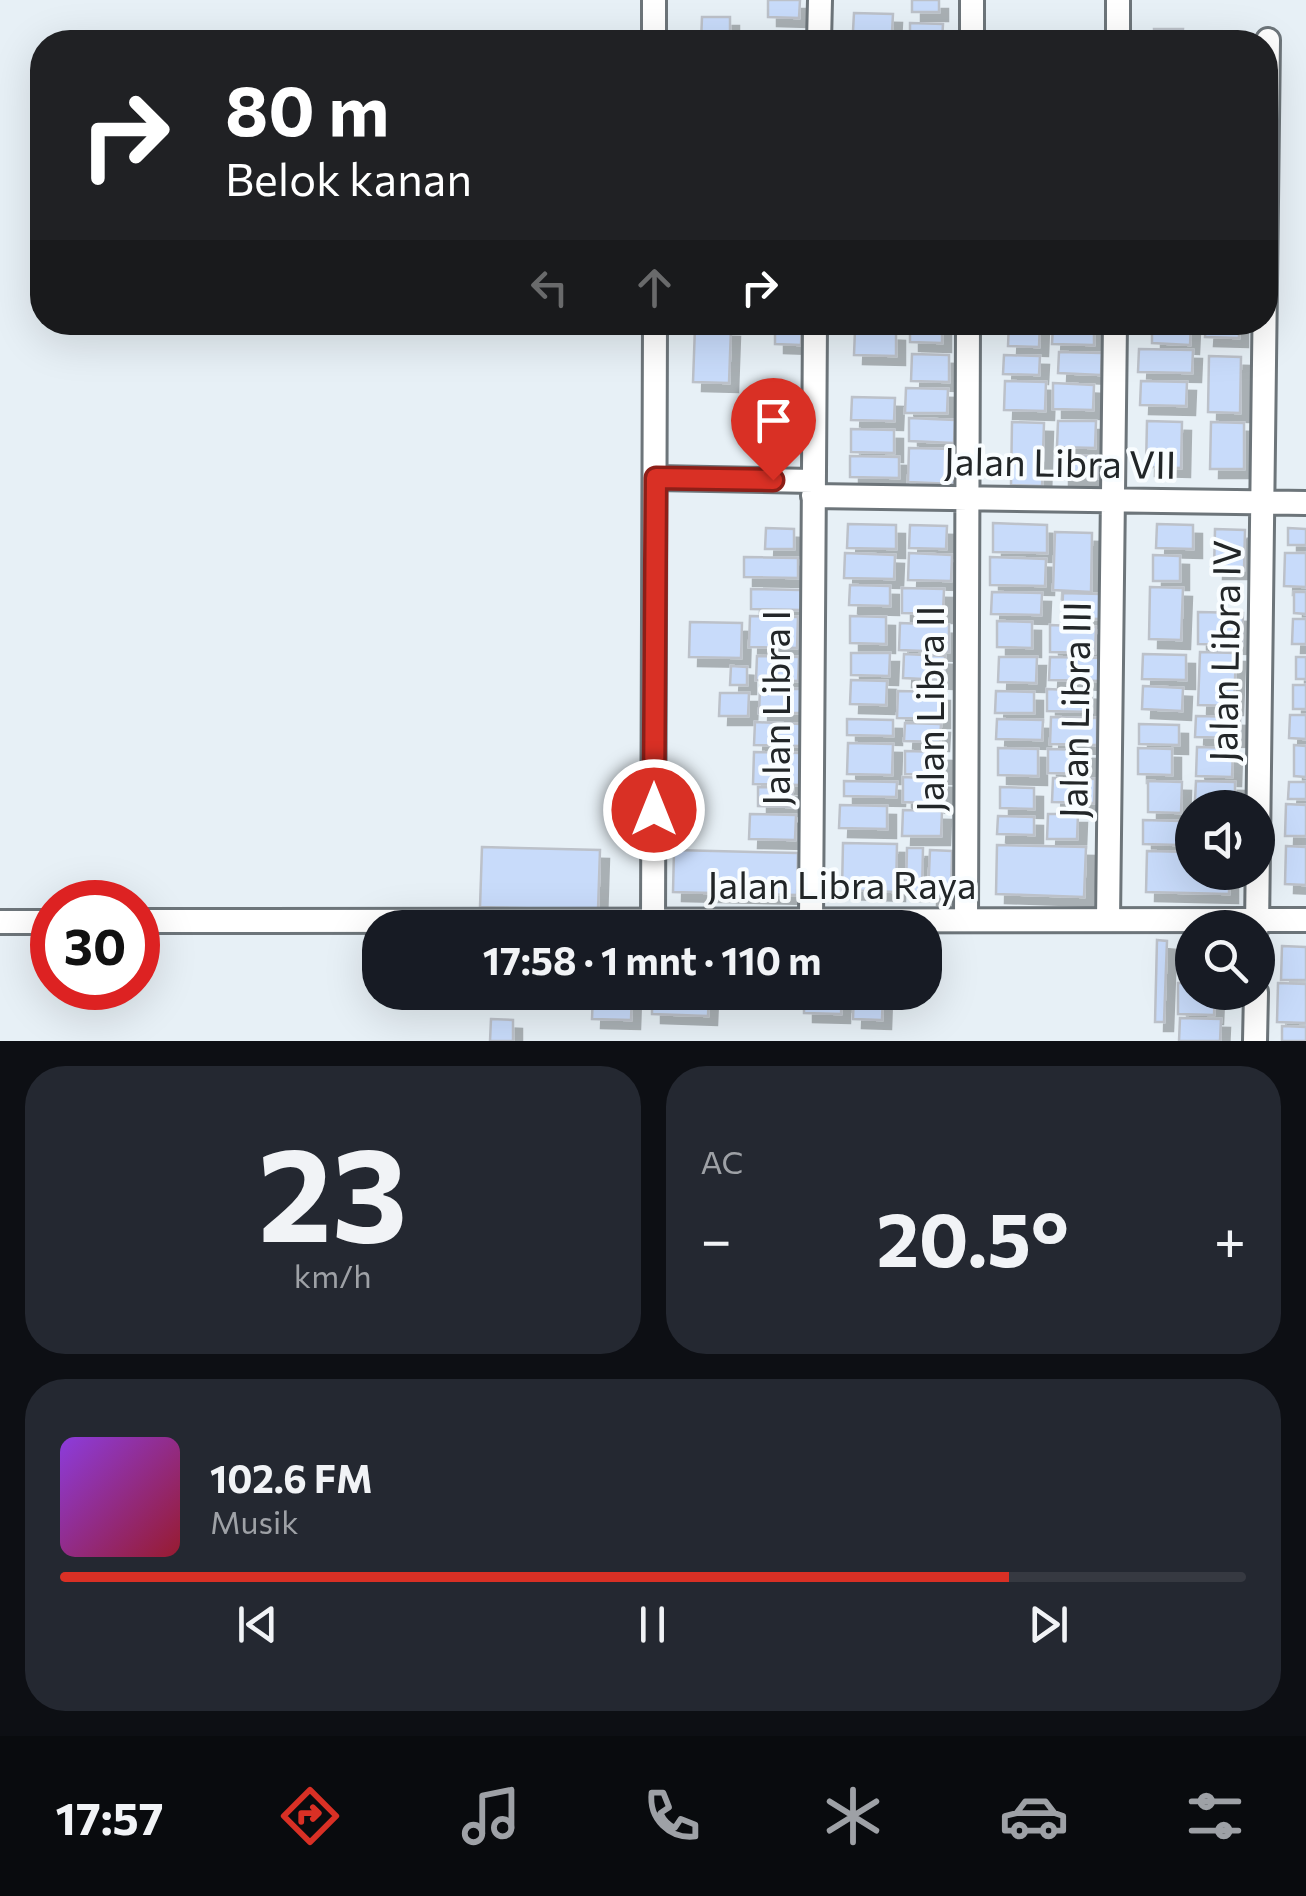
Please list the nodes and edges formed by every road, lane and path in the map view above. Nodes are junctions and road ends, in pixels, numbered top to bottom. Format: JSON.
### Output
{"nodes":[{"id":1,"x":654,"y":0,"type":"edge"},
{"id":2,"x":820,"y":0,"type":"edge"},
{"id":3,"x":972,"y":0,"type":"edge"},
{"id":4,"x":1118,"y":0,"type":"edge"},
{"id":5,"x":654,"y":30,"type":"edge"},
{"id":6,"x":819,"y":30,"type":"edge"},
{"id":7,"x":972,"y":30,"type":"edge"},
{"id":8,"x":1118,"y":30,"type":"edge"},
{"id":9,"x":655,"y":335,"type":"edge"},
{"id":10,"x":815,"y":335,"type":"edge"},
{"id":11,"x":968,"y":335,"type":"edge"},
{"id":12,"x":1115,"y":335,"type":"edge"},
{"id":13,"x":1265,"y":335,"type":"edge"},
{"id":14,"x":656,"y":478,"type":"junction"},
{"id":15,"x":812,"y":488,"type":"junction"},
{"id":16,"x":966,"y":498,"type":"junction"},
{"id":17,"x":1114,"y":500,"type":"junction"},
{"id":18,"x":1264,"y":503,"type":"junction"},
{"id":19,"x":1306,"y":504,"type":"edge"},
{"id":20,"x":654,"y":910,"type":"edge"},
{"id":21,"x":811,"y":910,"type":"edge"},
{"id":22,"x":1257,"y":910,"type":"edge"},
{"id":23,"x":942,"y":920,"type":"edge"},
{"id":24,"x":966,"y":920,"type":"junction"},
{"id":25,"x":1108,"y":920,"type":"junction"},
{"id":26,"x":1306,"y":920,"type":"edge"},
{"id":27,"x":0,"y":922,"type":"edge"},
{"id":28,"x":30,"y":922,"type":"edge"},
{"id":29,"x":160,"y":922,"type":"edge"},
{"id":30,"x":362,"y":922,"type":"edge"},
{"id":31,"x":1175,"y":922,"type":"edge"},
{"id":32,"x":1275,"y":923,"type":"edge"},
{"id":33,"x":1256,"y":1010,"type":"edge"},
{"id":34,"x":1255,"y":1041,"type":"edge"}],
"edges":[{"from":1,"to":5,"type":"street"},
{"from":2,"to":6,"type":"street"},
{"from":3,"to":7,"type":"street"},
{"from":4,"to":8,"type":"street"},
{"from":9,"to":14,"type":"street"},
{"from":10,"to":15,"type":"street","name":"Jalan Libra I"},
{"from":11,"to":16,"type":"street","name":"Jalan Libra II"},
{"from":12,"to":17,"type":"street","name":"Jalan Libra III"},
{"from":13,"to":18,"type":"street","name":"Jalan Libra IV"},
{"from":14,"to":15,"type":"street","name":"Jalan Libra VII"},
{"from":14,"to":20,"type":"street"},
{"from":15,"to":16,"type":"street","name":"Jalan Libra VII"},
{"from":15,"to":21,"type":"street","name":"Jalan Libra I"},
{"from":16,"to":17,"type":"street","name":"Jalan Libra VII"},
{"from":16,"to":24,"type":"street","name":"Jalan Libra II"},
{"from":17,"to":18,"type":"street","name":"Jalan Libra VII"},
{"from":17,"to":25,"type":"street","name":"Jalan Libra III"},
{"from":18,"to":19,"type":"street","name":"Jalan Libra VII"},
{"from":18,"to":22,"type":"street","name":"Jalan Libra IV"},
{"from":23,"to":24,"type":"street","name":"Jalan Libra Raya"},
{"from":24,"to":25,"type":"street","name":"Jalan Libra Raya"},
{"from":25,"to":31,"type":"street","name":"Jalan Libra Raya"},
{"from":26,"to":32,"type":"street","name":"Jalan Libra Raya"},
{"from":27,"to":28,"type":"street"},
{"from":29,"to":30,"type":"street","name":"Jalan Libra Raya"},
{"from":33,"to":34,"type":"street"}]}
